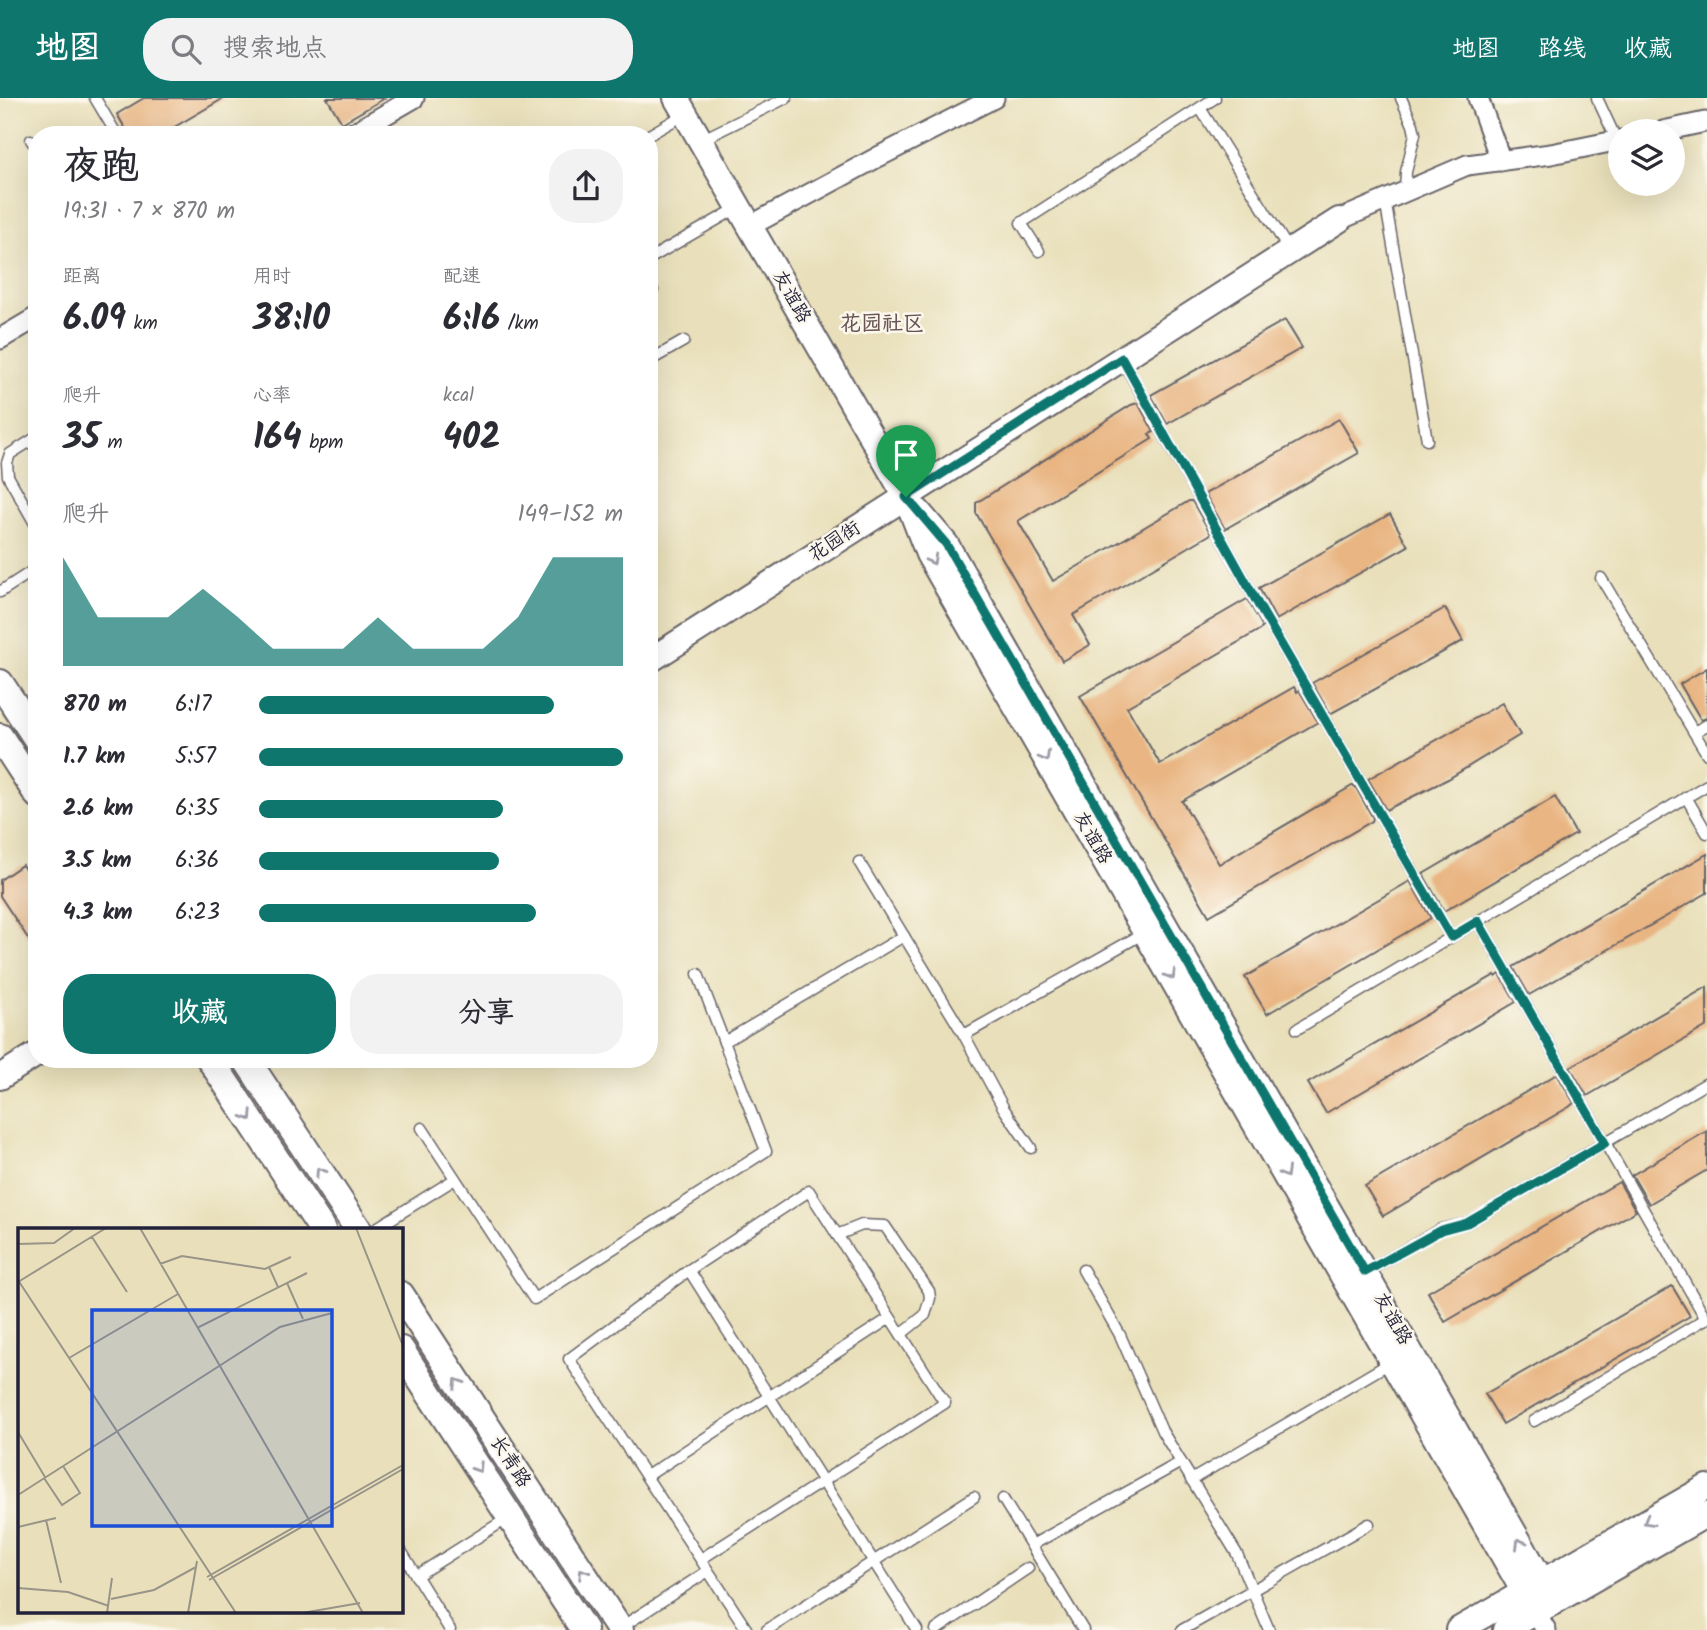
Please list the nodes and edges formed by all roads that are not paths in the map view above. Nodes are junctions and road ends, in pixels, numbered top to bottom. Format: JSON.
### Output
{"nodes":[{"id":1,"x":95,"y":98,"type":"edge"},
{"id":2,"x":414,"y":98,"type":"edge"},
{"id":3,"x":786,"y":98,"type":"edge"},
{"id":4,"x":994,"y":98,"type":"edge"},
{"id":5,"x":1215,"y":98,"type":"edge"},
{"id":6,"x":1401,"y":98,"type":"edge"},
{"id":7,"x":1478,"y":98,"type":"edge"},
{"id":8,"x":1597,"y":98,"type":"edge"},
{"id":9,"x":681,"y":106,"type":"edge"},
{"id":10,"x":1200,"y":108,"type":"junction"},
{"id":11,"x":1608,"y":119,"type":"edge"},
{"id":12,"x":1705,"y":122,"type":"edge"},
{"id":13,"x":112,"y":126,"type":"edge"},
{"id":14,"x":366,"y":126,"type":"edge"},
{"id":15,"x":1685,"y":126,"type":"edge"},
{"id":16,"x":658,"y":127,"type":"edge"},
{"id":17,"x":700,"y":141,"type":"junction"},
{"id":18,"x":1608,"y":142,"type":"edge"},
{"id":19,"x":1501,"y":161,"type":"junction"},
{"id":20,"x":1405,"y":191,"type":"junction"},
{"id":21,"x":1385,"y":200,"type":"junction"},
{"id":22,"x":744,"y":217,"type":"junction"},
{"id":23,"x":1339,"y":219,"type":"joint"},
{"id":24,"x":1039,"y":251,"type":"dead end"},
{"id":25,"x":1290,"y":251,"type":"junction"},
{"id":26,"x":658,"y":255,"type":"edge"},
{"id":27,"x":28,"y":322,"type":"edge"},
{"id":28,"x":0,"y":339,"type":"edge"},
{"id":29,"x":684,"y":341,"type":"dead end"},
{"id":30,"x":658,"y":356,"type":"edge"},
{"id":31,"x":1122,"y":358,"type":"junction"},
{"id":32,"x":1427,"y":440,"type":"dead end"},
{"id":33,"x":28,"y":443,"type":"edge"},
{"id":34,"x":906,"y":497,"type":"junction"},
{"id":35,"x":28,"y":511,"type":"edge"},
{"id":36,"x":28,"y":574,"type":"edge"},
{"id":37,"x":1601,"y":578,"type":"dead end"},
{"id":38,"x":0,"y":592,"type":"edge"},
{"id":39,"x":658,"y":655,"type":"edge"},
{"id":40,"x":0,"y":683,"type":"edge"},
{"id":41,"x":28,"y":720,"type":"edge"},
{"id":42,"x":1707,"y":725,"type":"edge"},
{"id":43,"x":1694,"y":732,"type":"junction"},
{"id":44,"x":0,"y":737,"type":"edge"},
{"id":45,"x":1707,"y":754,"type":"edge"},
{"id":46,"x":28,"y":780,"type":"edge"},
{"id":47,"x":1707,"y":785,"type":"edge"},
{"id":48,"x":1686,"y":797,"type":"junction"},
{"id":49,"x":1707,"y":833,"type":"edge"},
{"id":50,"x":859,"y":862,"type":"dead end"},
{"id":51,"x":1478,"y":921,"type":"junction"},
{"id":52,"x":1146,"y":932,"type":"junction"},
{"id":53,"x":904,"y":936,"type":"junction"},
{"id":54,"x":1451,"y":937,"type":"junction"},
{"id":55,"x":698,"y":974,"type":"dead end"},
{"id":56,"x":1297,"y":1029,"type":"dead end"},
{"id":57,"x":964,"y":1035,"type":"junction"},
{"id":58,"x":724,"y":1042,"type":"junction"},
{"id":59,"x":28,"y":1060,"type":"edge"},
{"id":60,"x":216,"y":1068,"type":"edge"},
{"id":61,"x":252,"y":1068,"type":"edge"},
{"id":62,"x":0,"y":1077,"type":"edge"},
{"id":63,"x":1707,"y":1083,"type":"edge"},
{"id":64,"x":422,"y":1128,"type":"dead end"},
{"id":65,"x":1605,"y":1143,"type":"junction"},
{"id":66,"x":1031,"y":1148,"type":"dead end"},
{"id":67,"x":455,"y":1180,"type":"junction"},
{"id":68,"x":321,"y":1228,"type":"edge"},
{"id":69,"x":357,"y":1228,"type":"edge"},
{"id":70,"x":377,"y":1228,"type":"edge"},
{"id":71,"x":837,"y":1235,"type":"junction"},
{"id":72,"x":689,"y":1270,"type":"junction"},
{"id":73,"x":1083,"y":1270,"type":"dead end"},
{"id":74,"x":1365,"y":1272,"type":"junction"},
{"id":75,"x":402,"y":1297,"type":"edge"},
{"id":76,"x":890,"y":1318,"type":"junction"},
{"id":77,"x":1706,"y":1318,"type":"edge"},
{"id":78,"x":901,"y":1334,"type":"junction"},
{"id":79,"x":402,"y":1352,"type":"edge"},
{"id":80,"x":1392,"y":1361,"type":"junction"},
{"id":81,"x":769,"y":1397,"type":"junction"},
{"id":82,"x":1534,"y":1421,"type":"dead end"},
{"id":83,"x":1181,"y":1462,"type":"junction"},
{"id":84,"x":646,"y":1476,"type":"junction"},
{"id":85,"x":1191,"y":1480,"type":"junction"},
{"id":86,"x":823,"y":1482,"type":"junction"},
{"id":87,"x":1707,"y":1488,"type":"edge"},
{"id":88,"x":974,"y":1497,"type":"dead end"},
{"id":89,"x":1003,"y":1499,"type":"dead end"},
{"id":90,"x":1707,"y":1514,"type":"edge"},
{"id":91,"x":510,"y":1517,"type":"junction"},
{"id":92,"x":1369,"y":1524,"type":"dead end"},
{"id":93,"x":1032,"y":1545,"type":"junction"},
{"id":94,"x":402,"y":1553,"type":"edge"},
{"id":95,"x":701,"y":1559,"type":"junction"},
{"id":96,"x":873,"y":1562,"type":"junction"},
{"id":97,"x":1028,"y":1568,"type":"dead end"},
{"id":98,"x":708,"y":1571,"type":"junction"},
{"id":99,"x":416,"y":1576,"type":"junction"},
{"id":100,"x":1252,"y":1590,"type":"junction"},
{"id":101,"x":1540,"y":1604,"type":"edge"},
{"id":102,"x":620,"y":1629,"type":"edge"},
{"id":103,"x":450,"y":1630,"type":"edge"},
{"id":104,"x":584,"y":1630,"type":"edge"},
{"id":105,"x":747,"y":1630,"type":"edge"},
{"id":106,"x":767,"y":1630,"type":"edge"},
{"id":107,"x":917,"y":1630,"type":"edge"},
{"id":108,"x":936,"y":1630,"type":"edge"},
{"id":109,"x":1083,"y":1630,"type":"edge"},
{"id":110,"x":1181,"y":1630,"type":"edge"},
{"id":111,"x":1269,"y":1630,"type":"edge"},
{"id":112,"x":1458,"y":1630,"type":"edge"},
{"id":113,"x":1505,"y":1630,"type":"edge"}],
"edges":[{"from":1,"to":13,"type":"lane"},
{"from":2,"to":14,"type":"street"},
{"from":3,"to":17,"type":"lane"},
{"from":4,"to":22,"type":"street"},
{"from":5,"to":10,"type":"lane"},
{"from":6,"to":20,"type":"lane"},
{"from":7,"to":19,"type":"street"},
{"from":8,"to":11,"type":"lane"},
{"from":9,"to":16,"type":"lane"},
{"from":9,"to":17,"type":"street","name":"友谊路"},
{"from":10,"to":24,"type":"lane"},
{"from":10,"to":25,"type":"lane"},
{"from":12,"to":15,"type":"street"},
{"from":17,"to":22,"type":"street","name":"友谊路"},
{"from":18,"to":19,"type":"street"},
{"from":19,"to":20,"type":"street"},
{"from":20,"to":21,"type":"street"},
{"from":21,"to":23,"type":"street"},
{"from":21,"to":32,"type":"lane"},
{"from":22,"to":26,"type":"lane"},
{"from":22,"to":34,"type":"street","name":"友谊路"},
{"from":23,"to":25,"type":"street","name":"花园街"},
{"from":25,"to":31,"type":"street","name":"花园街"},
{"from":27,"to":28,"type":"street"},
{"from":29,"to":30,"type":"lane"},
{"from":31,"to":34,"type":"street","name":"花园街"},
{"from":31,"to":54,"type":"lane"},
{"from":33,"to":35,"type":"lane"},
{"from":34,"to":39,"type":"street","name":"花园街"},
{"from":34,"to":52,"type":"street","name":"友谊路","one_way":true},
{"from":34,"to":74,"type":"street","name":"友谊路"},
{"from":36,"to":38,"type":"lane"},
{"from":37,"to":43,"type":"lane"},
{"from":40,"to":41,"type":"main road"},
{"from":42,"to":43,"type":"lane"},
{"from":43,"to":45,"type":"lane"},
{"from":44,"to":46,"type":"main road"},
{"from":47,"to":48,"type":"lane"},
{"from":48,"to":49,"type":"lane"},
{"from":48,"to":51,"type":"lane"},
{"from":50,"to":53,"type":"lane"},
{"from":51,"to":54,"type":"lane"},
{"from":51,"to":65,"type":"lane"},
{"from":52,"to":57,"type":"lane"},
{"from":52,"to":80,"type":"street","name":"友谊路","one_way":true},
{"from":53,"to":57,"type":"lane"},
{"from":53,"to":58,"type":"lane"},
{"from":54,"to":56,"type":"lane"},
{"from":55,"to":58,"type":"lane"},
{"from":57,"to":66,"type":"lane"},
{"from":58,"to":67,"type":"lane"},
{"from":59,"to":62,"type":"street"},
{"from":60,"to":68,"type":"main road","one_way":true},
{"from":69,"to":61,"type":"main road","one_way":true},
{"from":63,"to":65,"type":"lane"},
{"from":64,"to":67,"type":"lane"},
{"from":65,"to":74,"type":"lane"},
{"from":65,"to":77,"type":"lane"},
{"from":67,"to":70,"type":"lane"},
{"from":71,"to":72,"type":"lane"},
{"from":71,"to":76,"type":"lane"},
{"from":71,"to":78,"type":"lane"},
{"from":72,"to":81,"type":"lane"},
{"from":72,"to":84,"type":"lane"},
{"from":73,"to":83,"type":"lane"},
{"from":101,"to":74,"type":"street","name":"友谊路","one_way":true},
{"from":102,"to":75,"type":"main road","name":"长青路","one_way":true},
{"from":76,"to":78,"type":"lane"},
{"from":76,"to":81,"type":"lane"},
{"from":77,"to":82,"type":"lane"},
{"from":78,"to":86,"type":"lane"},
{"from":79,"to":91,"type":"main road","name":"长青路","one_way":true},
{"from":80,"to":85,"type":"lane"},
{"from":80,"to":101,"type":"street","name":"友谊路"},
{"from":81,"to":84,"type":"lane"},
{"from":81,"to":86,"type":"lane"},
{"from":83,"to":85,"type":"lane"},
{"from":83,"to":93,"type":"lane"},
{"from":84,"to":95,"type":"lane"},
{"from":85,"to":100,"type":"lane"},
{"from":86,"to":95,"type":"lane"},
{"from":86,"to":96,"type":"lane"},
{"from":87,"to":101,"type":"street","one_way":true},
{"from":88,"to":96,"type":"lane"},
{"from":89,"to":93,"type":"lane"},
{"from":90,"to":101,"type":"street"},
{"from":91,"to":99,"type":"lane"},
{"from":91,"to":104,"type":"main road","name":"长青路"},
{"from":92,"to":100,"type":"lane"},
{"from":93,"to":109,"type":"lane"},
{"from":94,"to":99,"type":"lane"},
{"from":95,"to":98,"type":"lane"},
{"from":96,"to":106,"type":"lane"},
{"from":96,"to":107,"type":"lane"},
{"from":97,"to":108,"type":"lane"},
{"from":98,"to":102,"type":"lane"},
{"from":98,"to":105,"type":"lane"},
{"from":99,"to":103,"type":"lane"},
{"from":100,"to":110,"type":"lane"},
{"from":100,"to":111,"type":"lane"},
{"from":101,"to":112,"type":"street"},
{"from":101,"to":113,"type":"street"}]}
